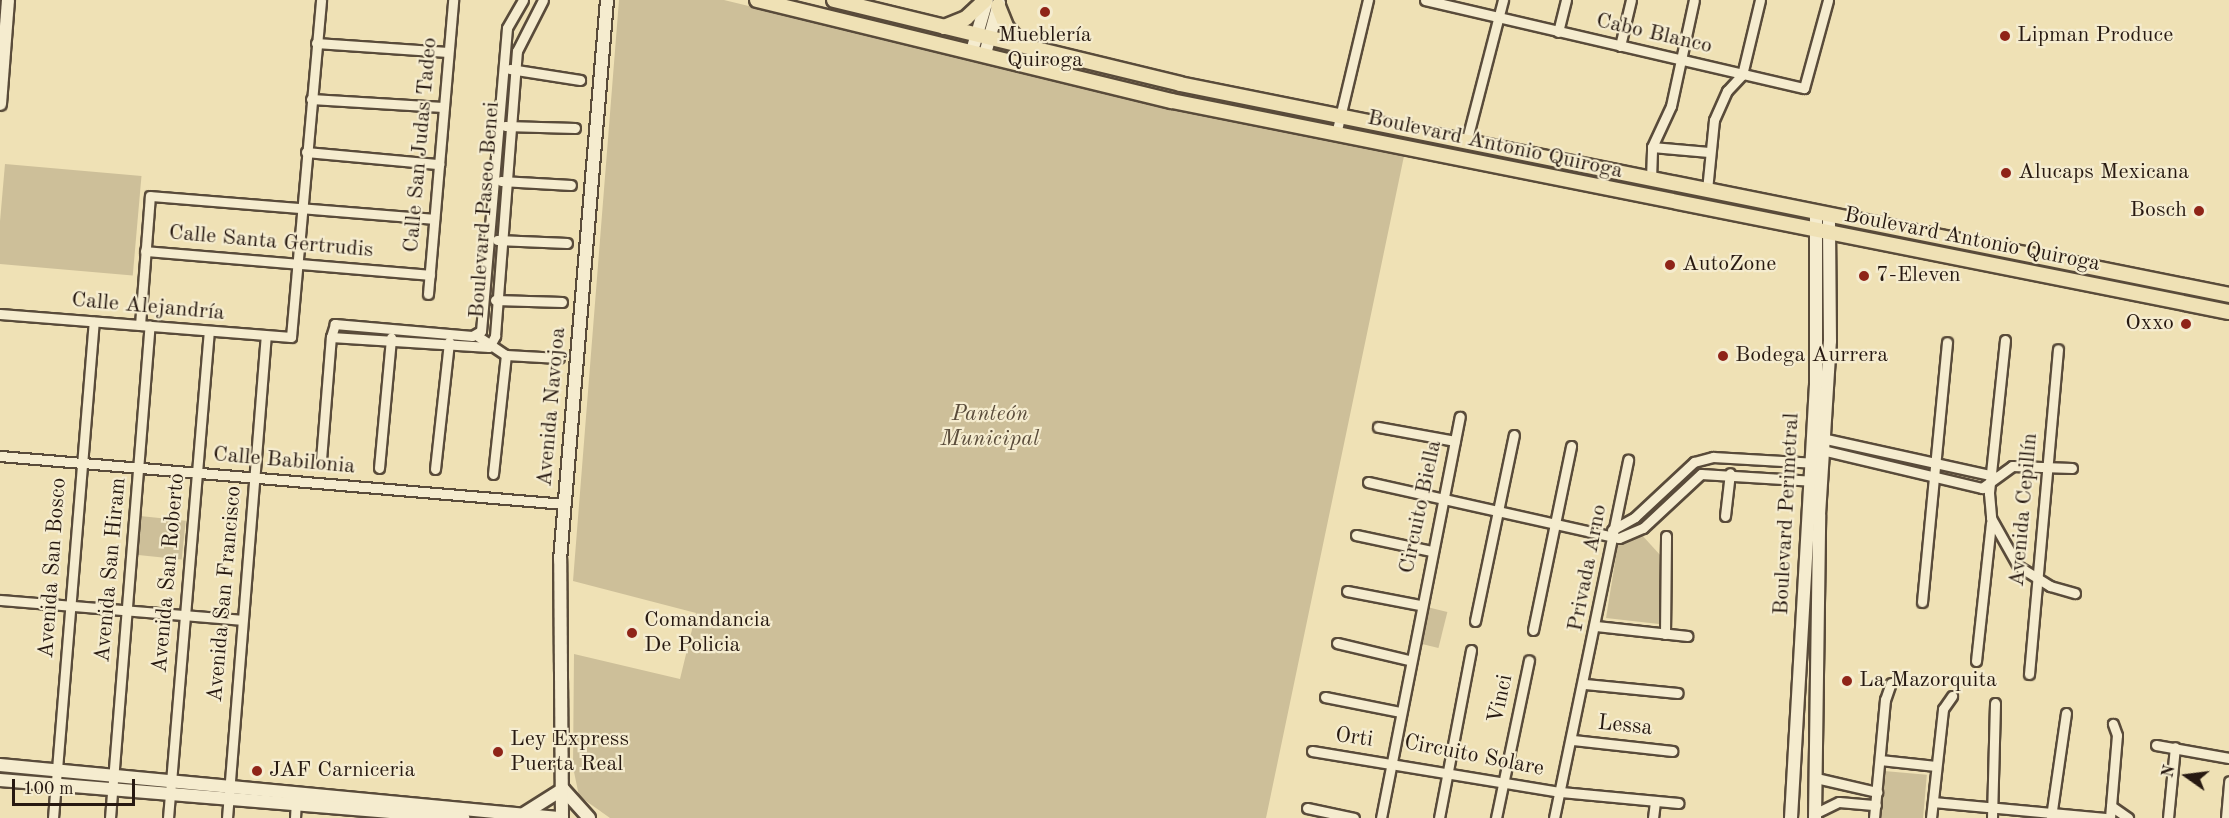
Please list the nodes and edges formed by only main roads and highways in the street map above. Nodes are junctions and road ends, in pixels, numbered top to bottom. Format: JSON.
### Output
{"nodes":[{"id":1,"x":757,"y":0,"type":"edge"},
{"id":2,"x":834,"y":0,"type":"edge"},
{"id":3,"x":992,"y":1,"type":"edge"},
{"id":4,"x":786,"y":3,"type":"edge"},
{"id":5,"x":944,"y":27,"type":"junction"},
{"id":6,"x":1027,"y":48,"type":"junction"},
{"id":7,"x":2229,"y":295,"type":"edge"},
{"id":8,"x":2229,"y":312,"type":"edge"}],
"edges":[{"from":1,"to":4,"type":"main road","name":"Boulevard Antonio Quiroga"},
{"from":2,"to":5,"type":"main road","name":"Boulevard Antonio Quiroga"},
{"from":3,"to":5,"type":"main road"},
{"from":3,"to":6,"type":"main road"},
{"from":4,"to":8,"type":"main road","name":"Boulevard Antonio Quiroga"},
{"from":5,"to":6,"type":"main road","name":"Boulevard Antonio Quiroga"},
{"from":6,"to":7,"type":"main road","name":"Boulevard Antonio Quiroga"}]}
